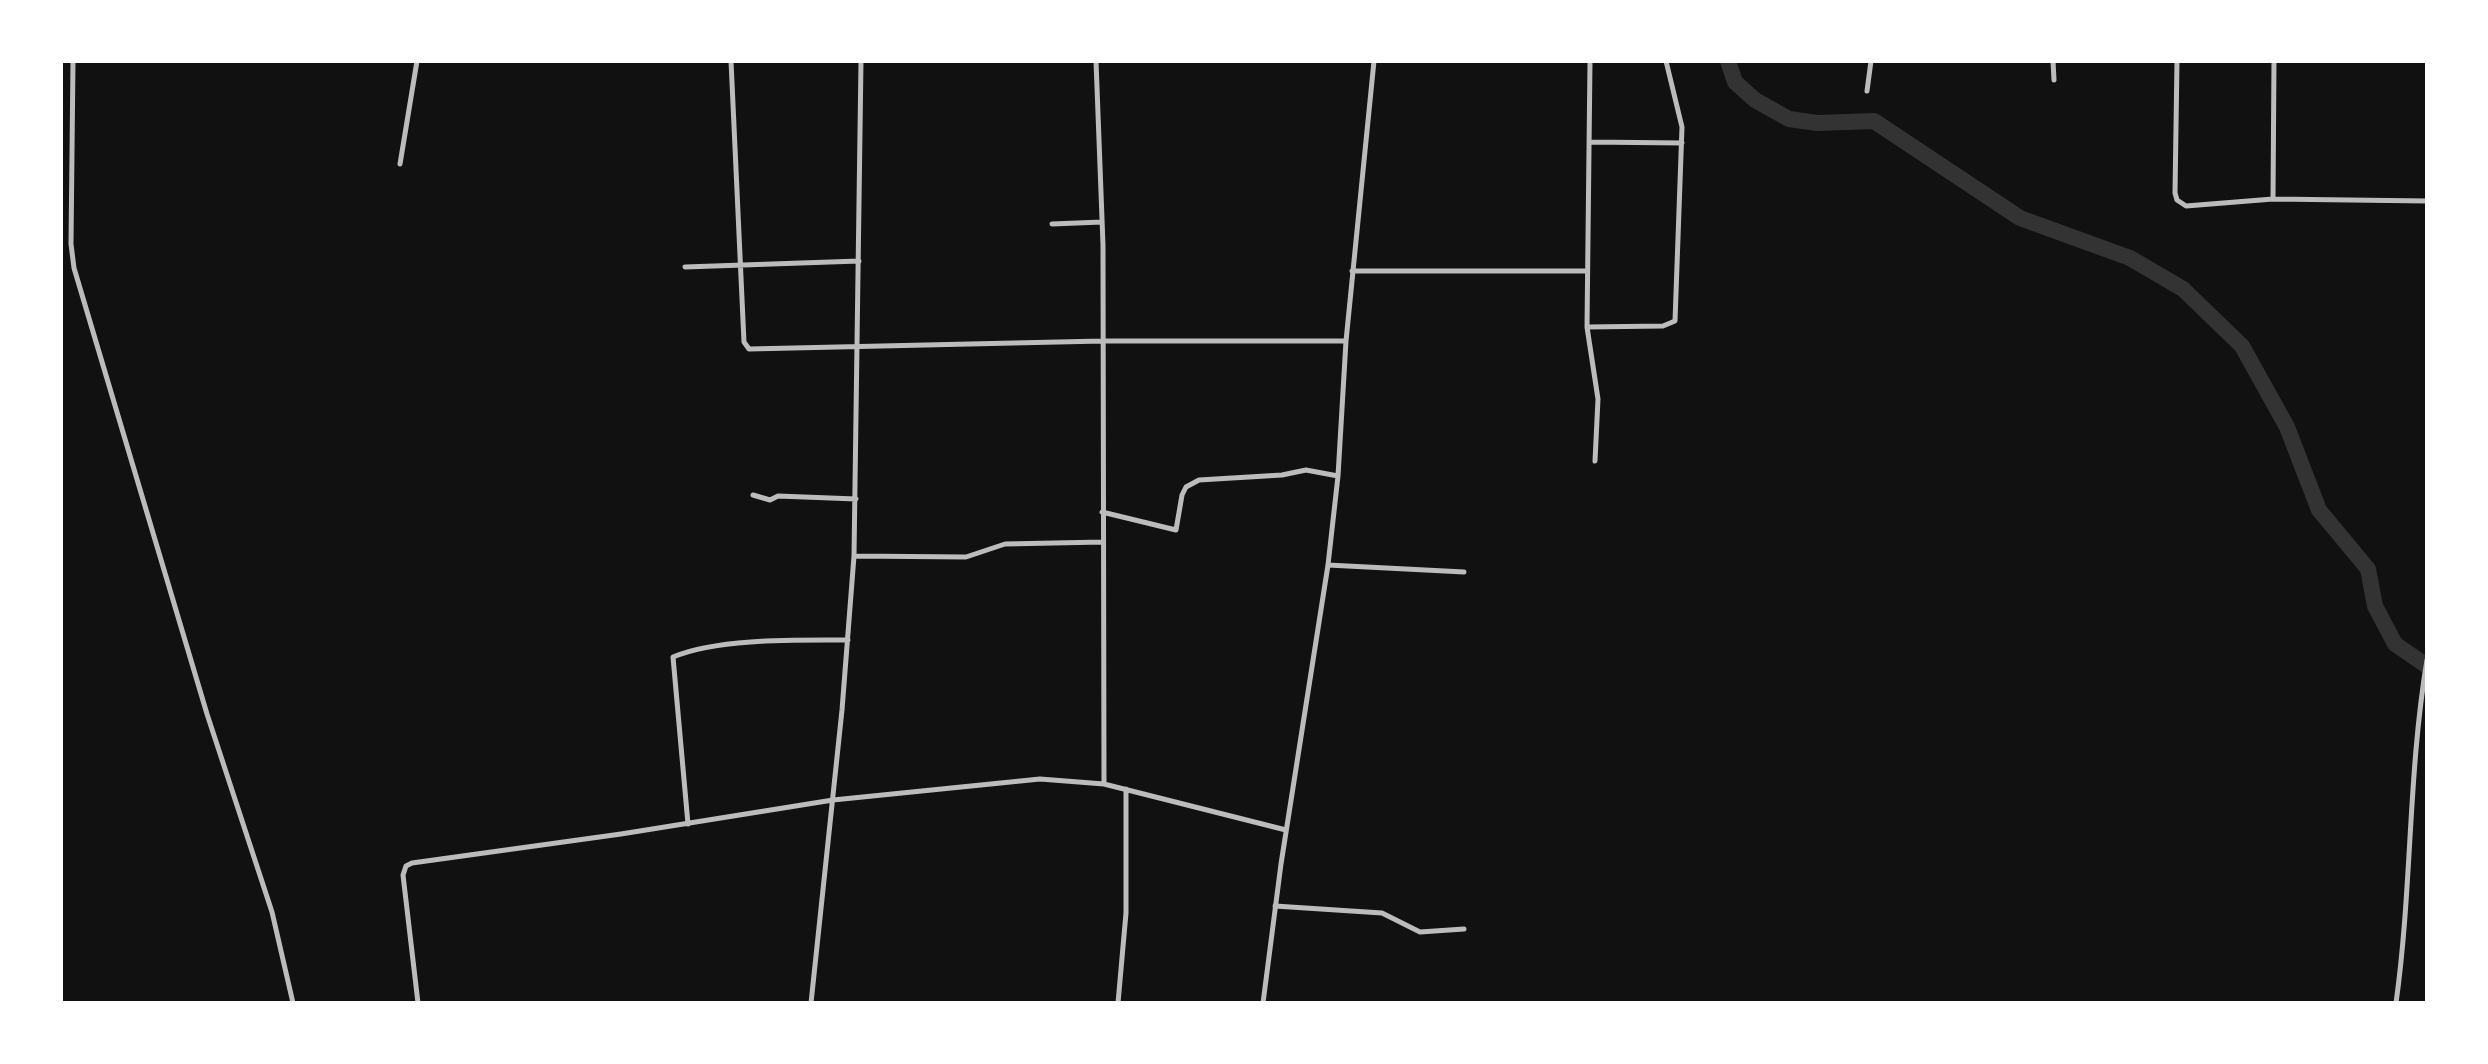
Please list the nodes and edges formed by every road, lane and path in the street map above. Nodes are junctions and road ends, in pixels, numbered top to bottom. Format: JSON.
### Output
{"nodes":[{"id":1,"x":73,"y":61,"type":"edge"},
{"id":2,"x":417,"y":61,"type":"edge"},
{"id":3,"x":731,"y":61,"type":"edge"},
{"id":4,"x":861,"y":61,"type":"edge"},
{"id":5,"x":1096,"y":61,"type":"edge"},
{"id":6,"x":1374,"y":61,"type":"edge"},
{"id":7,"x":1590,"y":61,"type":"edge"},
{"id":8,"x":1667,"y":61,"type":"edge"},
{"id":9,"x":1871,"y":61,"type":"edge"},
{"id":10,"x":2053,"y":61,"type":"edge"},
{"id":11,"x":2177,"y":61,"type":"edge"},
{"id":12,"x":2274,"y":61,"type":"edge"},
{"id":13,"x":2054,"y":80,"type":"dead end"},
{"id":14,"x":1867,"y":91,"type":"dead end"},
{"id":15,"x":1590,"y":142,"type":"junction"},
{"id":16,"x":1682,"y":143,"type":"junction"},
{"id":17,"x":400,"y":164,"type":"dead end"},
{"id":18,"x":2273,"y":199,"type":"junction"},
{"id":19,"x":2427,"y":201,"type":"edge"},
{"id":20,"x":1102,"y":222,"type":"junction"},
{"id":21,"x":1052,"y":224,"type":"dead end"},
{"id":22,"x":859,"y":261,"type":"junction"},
{"id":23,"x":740,"y":265,"type":"junction"},
{"id":24,"x":685,"y":267,"type":"dead end"},
{"id":25,"x":1352,"y":271,"type":"junction"},
{"id":26,"x":1587,"y":271,"type":"junction"},
{"id":27,"x":1587,"y":327,"type":"junction"},
{"id":28,"x":1102,"y":341,"type":"junction"},
{"id":29,"x":1346,"y":341,"type":"junction"},
{"id":30,"x":859,"y":348,"type":"junction"},
{"id":31,"x":1595,"y":461,"type":"dead end"},
{"id":32,"x":1338,"y":476,"type":"junction"},
{"id":33,"x":753,"y":495,"type":"dead end"},
{"id":34,"x":856,"y":499,"type":"junction"},
{"id":35,"x":1102,"y":512,"type":"junction"},
{"id":36,"x":1103,"y":542,"type":"junction"},
{"id":37,"x":855,"y":555,"type":"junction"},
{"id":38,"x":1328,"y":565,"type":"junction"},
{"id":39,"x":1464,"y":572,"type":"dead end"},
{"id":40,"x":848,"y":640,"type":"junction"},
{"id":41,"x":2427,"y":660,"type":"edge"},
{"id":42,"x":1104,"y":784,"type":"junction"},
{"id":43,"x":1126,"y":789,"type":"junction"},
{"id":44,"x":833,"y":800,"type":"junction"},
{"id":45,"x":688,"y":824,"type":"junction"},
{"id":46,"x":1286,"y":830,"type":"junction"},
{"id":47,"x":1275,"y":906,"type":"junction"},
{"id":48,"x":1464,"y":929,"type":"dead end"},
{"id":49,"x":293,"y":1003,"type":"edge"},
{"id":50,"x":418,"y":1003,"type":"edge"},
{"id":51,"x":811,"y":1003,"type":"edge"},
{"id":52,"x":1118,"y":1003,"type":"edge"},
{"id":53,"x":1263,"y":1003,"type":"edge"},
{"id":54,"x":2396,"y":1003,"type":"edge"}],
"edges":[{"from":1,"to":49,"type":"street"},
{"from":2,"to":17,"type":"street"},
{"from":3,"to":23,"type":"street"},
{"from":4,"to":22,"type":"street"},
{"from":5,"to":20,"type":"street"},
{"from":6,"to":25,"type":"street"},
{"from":7,"to":15,"type":"street"},
{"from":8,"to":16,"type":"street"},
{"from":9,"to":14,"type":"street"},
{"from":10,"to":13,"type":"street"},
{"from":11,"to":18,"type":"street"},
{"from":12,"to":18,"type":"street"},
{"from":15,"to":16,"type":"street"},
{"from":15,"to":26,"type":"street"},
{"from":16,"to":27,"type":"street"},
{"from":18,"to":19,"type":"street"},
{"from":20,"to":21,"type":"street"},
{"from":20,"to":28,"type":"street"},
{"from":22,"to":23,"type":"street"},
{"from":22,"to":30,"type":"street"},
{"from":23,"to":24,"type":"street"},
{"from":23,"to":30,"type":"street"},
{"from":25,"to":26,"type":"street"},
{"from":25,"to":29,"type":"street"},
{"from":26,"to":27,"type":"street"},
{"from":27,"to":31,"type":"street"},
{"from":28,"to":29,"type":"street"},
{"from":28,"to":30,"type":"street"},
{"from":28,"to":35,"type":"street"},
{"from":29,"to":32,"type":"street"},
{"from":30,"to":34,"type":"street"},
{"from":32,"to":35,"type":"street"},
{"from":32,"to":38,"type":"street"},
{"from":33,"to":34,"type":"street"},
{"from":34,"to":37,"type":"street"},
{"from":35,"to":36,"type":"street"},
{"from":36,"to":37,"type":"street"},
{"from":36,"to":42,"type":"street"},
{"from":37,"to":40,"type":"street"},
{"from":38,"to":39,"type":"street"},
{"from":38,"to":46,"type":"street"},
{"from":40,"to":44,"type":"street"},
{"from":40,"to":45,"type":"street"},
{"from":41,"to":54,"type":"street"},
{"from":42,"to":43,"type":"street"},
{"from":42,"to":44,"type":"street"},
{"from":43,"to":46,"type":"street"},
{"from":43,"to":52,"type":"street"},
{"from":44,"to":45,"type":"street"},
{"from":44,"to":51,"type":"street"},
{"from":45,"to":50,"type":"street"},
{"from":46,"to":47,"type":"street"},
{"from":47,"to":48,"type":"street"},
{"from":47,"to":53,"type":"street"}]}
